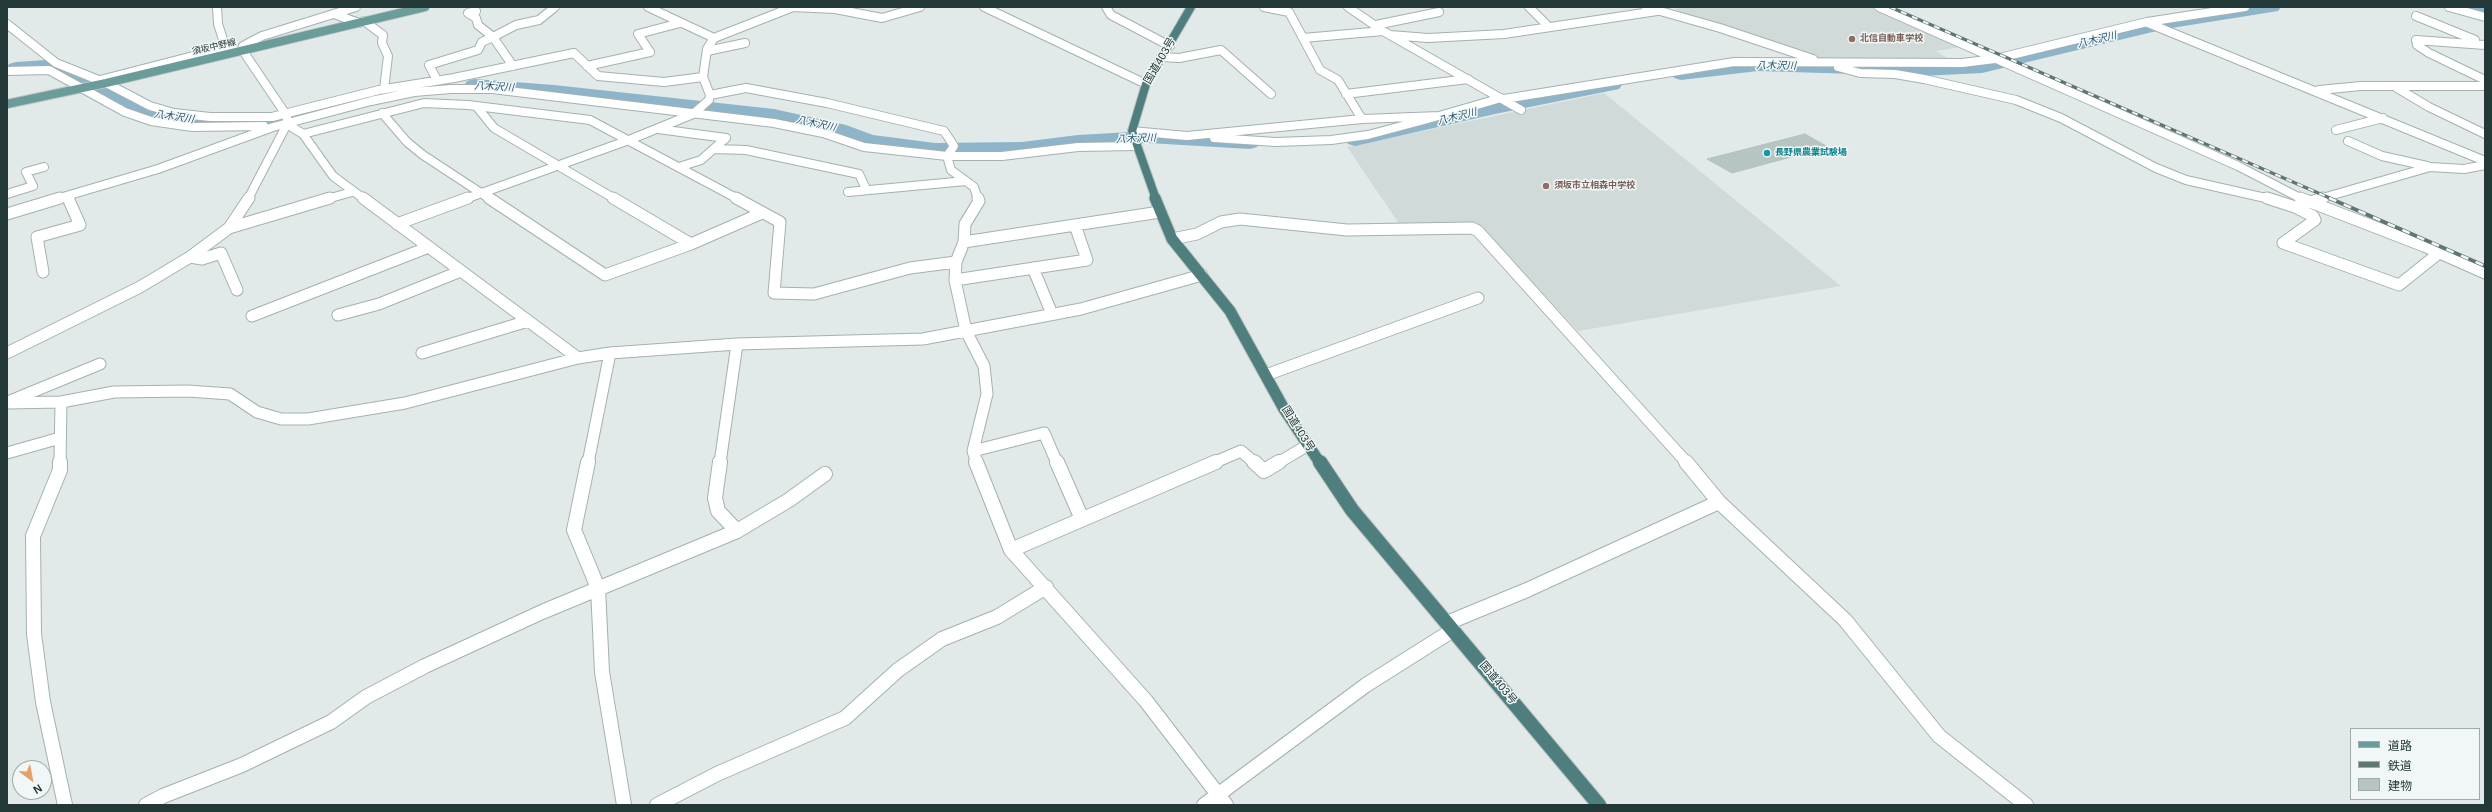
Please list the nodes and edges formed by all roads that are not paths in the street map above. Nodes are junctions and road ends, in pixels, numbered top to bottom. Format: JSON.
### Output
{"nodes":[{"id":1,"x":217,"y":7,"type":"edge"},
{"id":2,"x":356,"y":7,"type":"edge"},
{"id":3,"x":425,"y":7,"type":"edge"},
{"id":4,"x":555,"y":7,"type":"edge"},
{"id":5,"x":648,"y":7,"type":"edge"},
{"id":6,"x":793,"y":7,"type":"edge"},
{"id":7,"x":920,"y":7,"type":"edge"},
{"id":8,"x":1006,"y":7,"type":"edge"},
{"id":9,"x":1106,"y":7,"type":"edge"},
{"id":10,"x":1191,"y":7,"type":"edge"},
{"id":11,"x":1264,"y":7,"type":"edge"},
{"id":12,"x":1348,"y":7,"type":"edge"},
{"id":13,"x":1529,"y":7,"type":"edge"},
{"id":14,"x":1646,"y":7,"type":"edge"},
{"id":15,"x":1671,"y":7,"type":"edge"},
{"id":16,"x":1879,"y":7,"type":"edge"},
{"id":17,"x":2245,"y":7,"type":"edge"},
{"id":18,"x":2450,"y":7,"type":"edge"},
{"id":19,"x":988,"y":9,"type":"edge"},
{"id":20,"x":337,"y":11,"type":"edge"},
{"id":21,"x":476,"y":11,"type":"dead end"},
{"id":22,"x":1662,"y":11,"type":"junction"},
{"id":23,"x":1439,"y":12,"type":"dead end"},
{"id":24,"x":2416,"y":16,"type":"dead end"},
{"id":25,"x":2485,"y":17,"type":"edge"},
{"id":26,"x":362,"y":22,"type":"junction"},
{"id":27,"x":680,"y":23,"type":"junction"},
{"id":28,"x":2149,"y":23,"type":"junction"},
{"id":29,"x":7,"y":24,"type":"edge"},
{"id":30,"x":1376,"y":25,"type":"junction"},
{"id":31,"x":1549,"y":27,"type":"junction"},
{"id":32,"x":1387,"y":33,"type":"junction"},
{"id":33,"x":493,"y":37,"type":"junction"},
{"id":34,"x":714,"y":38,"type":"junction"},
{"id":35,"x":1303,"y":38,"type":"junction"},
{"id":36,"x":745,"y":43,"type":"dead end"},
{"id":37,"x":2485,"y":44,"type":"edge"},
{"id":38,"x":1170,"y":46,"type":"junction"},
{"id":39,"x":226,"y":49,"type":"junction"},
{"id":40,"x":243,"y":50,"type":"junction"},
{"id":41,"x":707,"y":51,"type":"junction"},
{"id":42,"x":1161,"y":57,"type":"junction"},
{"id":43,"x":1995,"y":59,"type":"junction"},
{"id":44,"x":56,"y":63,"type":"junction"},
{"id":45,"x":178,"y":63,"type":"junction"},
{"id":46,"x":1826,"y":63,"type":"junction"},
{"id":47,"x":7,"y":66,"type":"edge"},
{"id":48,"x":513,"y":66,"type":"junction"},
{"id":49,"x":587,"y":66,"type":"junction"},
{"id":50,"x":7,"y":71,"type":"edge"},
{"id":51,"x":704,"y":77,"type":"junction"},
{"id":52,"x":1468,"y":79,"type":"junction"},
{"id":53,"x":437,"y":80,"type":"junction"},
{"id":54,"x":2485,"y":80,"type":"edge"},
{"id":55,"x":103,"y":82,"type":"junction"},
{"id":56,"x":1146,"y":84,"type":"junction"},
{"id":57,"x":2485,"y":86,"type":"edge"},
{"id":58,"x":85,"y":88,"type":"junction"},
{"id":59,"x":2396,"y":88,"type":"junction"},
{"id":60,"x":384,"y":89,"type":"junction"},
{"id":61,"x":2316,"y":90,"type":"junction"},
{"id":62,"x":1271,"y":94,"type":"dead end"},
{"id":63,"x":1346,"y":94,"type":"junction"},
{"id":64,"x":710,"y":95,"type":"junction"},
{"id":65,"x":1502,"y":98,"type":"junction"},
{"id":66,"x":7,"y":104,"type":"edge"},
{"id":67,"x":477,"y":107,"type":"junction"},
{"id":68,"x":1521,"y":110,"type":"dead end"},
{"id":69,"x":382,"y":113,"type":"junction"},
{"id":70,"x":694,"y":113,"type":"junction"},
{"id":71,"x":1440,"y":116,"type":"junction"},
{"id":72,"x":2383,"y":118,"type":"junction"},
{"id":73,"x":287,"y":119,"type":"junction"},
{"id":74,"x":1362,"y":119,"type":"junction"},
{"id":75,"x":657,"y":129,"type":"junction"},
{"id":76,"x":2336,"y":130,"type":"dead end"},
{"id":77,"x":1132,"y":131,"type":"junction"},
{"id":78,"x":303,"y":134,"type":"junction"},
{"id":79,"x":2485,"y":134,"type":"edge"},
{"id":80,"x":1187,"y":136,"type":"junction"},
{"id":81,"x":629,"y":140,"type":"junction"},
{"id":82,"x":2348,"y":141,"type":"dead end"},
{"id":83,"x":1136,"y":146,"type":"junction"},
{"id":84,"x":715,"y":149,"type":"junction"},
{"id":85,"x":947,"y":156,"type":"junction"},
{"id":86,"x":2485,"y":161,"type":"edge"},
{"id":87,"x":2485,"y":164,"type":"edge"},
{"id":88,"x":44,"y":167,"type":"dead end"},
{"id":89,"x":557,"y":167,"type":"junction"},
{"id":90,"x":2430,"y":167,"type":"junction"},
{"id":91,"x":679,"y":168,"type":"junction"},
{"id":92,"x":966,"y":181,"type":"junction"},
{"id":93,"x":866,"y":189,"type":"junction"},
{"id":94,"x":352,"y":192,"type":"junction"},
{"id":95,"x":848,"y":192,"type":"dead end"},
{"id":96,"x":7,"y":194,"type":"edge"},
{"id":97,"x":481,"y":194,"type":"junction"},
{"id":98,"x":67,"y":196,"type":"junction"},
{"id":99,"x":2309,"y":203,"type":"junction"},
{"id":100,"x":2295,"y":207,"type":"junction"},
{"id":101,"x":1160,"y":212,"type":"junction"},
{"id":102,"x":762,"y":213,"type":"junction"},
{"id":103,"x":7,"y":214,"type":"edge"},
{"id":104,"x":397,"y":224,"type":"junction"},
{"id":105,"x":1075,"y":225,"type":"junction"},
{"id":106,"x":229,"y":228,"type":"junction"},
{"id":107,"x":1172,"y":239,"type":"junction"},
{"id":108,"x":964,"y":242,"type":"junction"},
{"id":109,"x":691,"y":244,"type":"junction"},
{"id":110,"x":428,"y":247,"type":"junction"},
{"id":111,"x":2440,"y":253,"type":"junction"},
{"id":112,"x":190,"y":257,"type":"junction"},
{"id":113,"x":956,"y":262,"type":"junction"},
{"id":114,"x":1033,"y":268,"type":"junction"},
{"id":115,"x":461,"y":271,"type":"junction"},
{"id":116,"x":43,"y":272,"type":"dead end"},
{"id":117,"x":2485,"y":273,"type":"edge"},
{"id":118,"x":1202,"y":275,"type":"junction"},
{"id":119,"x":955,"y":280,"type":"junction"},
{"id":120,"x":238,"y":290,"type":"dead end"},
{"id":121,"x":1478,"y":298,"type":"dead end"},
{"id":122,"x":1052,"y":314,"type":"junction"},
{"id":123,"x":338,"y":315,"type":"dead end"},
{"id":124,"x":253,"y":316,"type":"dead end"},
{"id":125,"x":528,"y":321,"type":"junction"},
{"id":126,"x":966,"y":331,"type":"junction"},
{"id":127,"x":738,"y":344,"type":"junction"},
{"id":128,"x":422,"y":353,"type":"dead end"},
{"id":129,"x":610,"y":353,"type":"junction"},
{"id":130,"x":7,"y":354,"type":"edge"},
{"id":131,"x":578,"y":358,"type":"junction"},
{"id":132,"x":100,"y":364,"type":"dead end"},
{"id":133,"x":1266,"y":375,"type":"junction"},
{"id":134,"x":61,"y":402,"type":"junction"},
{"id":135,"x":7,"y":403,"type":"edge"},
{"id":136,"x":60,"y":438,"type":"junction"},
{"id":137,"x":1308,"y":445,"type":"junction"},
{"id":138,"x":973,"y":451,"type":"junction"},
{"id":139,"x":7,"y":453,"type":"edge"},
{"id":140,"x":825,"y":474,"type":"dead end"},
{"id":141,"x":1719,"y":502,"type":"junction"},
{"id":142,"x":1082,"y":520,"type":"junction"},
{"id":143,"x":738,"y":531,"type":"junction"},
{"id":144,"x":1011,"y":550,"type":"junction"},
{"id":145,"x":1046,"y":587,"type":"junction"},
{"id":146,"x":598,"y":588,"type":"junction"},
{"id":147,"x":1450,"y":626,"type":"junction"},
{"id":148,"x":1222,"y":799,"type":"edge"},
{"id":149,"x":65,"y":805,"type":"edge"},
{"id":150,"x":146,"y":805,"type":"edge"},
{"id":151,"x":624,"y":805,"type":"edge"},
{"id":152,"x":657,"y":805,"type":"edge"},
{"id":153,"x":1204,"y":805,"type":"edge"},
{"id":154,"x":1599,"y":805,"type":"edge"},
{"id":155,"x":2026,"y":805,"type":"edge"}],
"edges":[{"from":1,"to":39,"type":"street"},
{"from":2,"to":20,"type":"street"},
{"from":3,"to":26,"type":"main road","name":"須坂中野線"},
{"from":4,"to":33,"type":"street"},
{"from":5,"to":27,"type":"street"},
{"from":6,"to":7,"type":"street"},
{"from":6,"to":34,"type":"street"},
{"from":8,"to":19,"type":"street"},
{"from":9,"to":38,"type":"street"},
{"from":10,"to":38,"type":"highway","name":"国道403号"},
{"from":11,"to":35,"type":"street"},
{"from":12,"to":30,"type":"street"},
{"from":13,"to":31,"type":"street"},
{"from":14,"to":22,"type":"street"},
{"from":15,"to":22,"type":"street"},
{"from":16,"to":43,"type":"street"},
{"from":17,"to":28,"type":"street"},
{"from":18,"to":25,"type":"street"},
{"from":19,"to":56,"type":"street"},
{"from":20,"to":26,"type":"street"},
{"from":20,"to":40,"type":"street"},
{"from":21,"to":33,"type":"street"},
{"from":22,"to":31,"type":"street"},
{"from":22,"to":46,"type":"street"},
{"from":23,"to":30,"type":"street"},
{"from":24,"to":37,"type":"street"},
{"from":26,"to":40,"type":"main road","name":"須坂中野線"},
{"from":26,"to":60,"type":"street"},
{"from":27,"to":34,"type":"street"},
{"from":27,"to":49,"type":"street"},
{"from":28,"to":43,"type":"street"},
{"from":28,"to":61,"type":"street"},
{"from":29,"to":44,"type":"street"},
{"from":30,"to":32,"type":"street"},
{"from":31,"to":32,"type":"street"},
{"from":32,"to":35,"type":"street"},
{"from":32,"to":52,"type":"street"},
{"from":33,"to":48,"type":"street"},
{"from":33,"to":53,"type":"street"},
{"from":34,"to":41,"type":"street"},
{"from":35,"to":63,"type":"street"},
{"from":36,"to":41,"type":"street"},
{"from":37,"to":54,"type":"street"},
{"from":38,"to":42,"type":"highway","name":"国道403号"},
{"from":39,"to":40,"type":"street"},
{"from":39,"to":45,"type":"street"},
{"from":40,"to":45,"type":"main road","name":"須坂中野線"},
{"from":40,"to":73,"type":"street"},
{"from":41,"to":51,"type":"street"},
{"from":42,"to":56,"type":"highway","name":"国道403号"},
{"from":42,"to":62,"type":"street"},
{"from":43,"to":46,"type":"street"},
{"from":43,"to":99,"type":"street"},
{"from":44,"to":47,"type":"street"},
{"from":44,"to":55,"type":"street"},
{"from":45,"to":55,"type":"street"},
{"from":46,"to":65,"type":"street"},
{"from":46,"to":100,"type":"street"},
{"from":48,"to":49,"type":"street"},
{"from":48,"to":53,"type":"street"},
{"from":49,"to":51,"type":"street"},
{"from":50,"to":58,"type":"street"},
{"from":51,"to":64,"type":"street"},
{"from":52,"to":63,"type":"street"},
{"from":52,"to":65,"type":"street"},
{"from":53,"to":60,"type":"street"},
{"from":55,"to":58,"type":"main road"},
{"from":55,"to":73,"type":"street"},
{"from":56,"to":77,"type":"highway","name":"国道403号"},
{"from":57,"to":59,"type":"street"},
{"from":58,"to":66,"type":"main road"},
{"from":58,"to":73,"type":"street"},
{"from":59,"to":61,"type":"street"},
{"from":59,"to":79,"type":"street"},
{"from":60,"to":73,"type":"street"},
{"from":61,"to":72,"type":"street"},
{"from":63,"to":74,"type":"street"},
{"from":64,"to":70,"type":"street"},
{"from":64,"to":85,"type":"street"},
{"from":65,"to":68,"type":"street"},
{"from":65,"to":71,"type":"street"},
{"from":67,"to":69,"type":"street"},
{"from":67,"to":81,"type":"street"},
{"from":67,"to":89,"type":"street"},
{"from":69,"to":78,"type":"street"},
{"from":69,"to":97,"type":"street"},
{"from":70,"to":73,"type":"street"},
{"from":70,"to":75,"type":"street"},
{"from":70,"to":85,"type":"street"},
{"from":71,"to":74,"type":"street"},
{"from":71,"to":80,"type":"street"},
{"from":72,"to":76,"type":"street"},
{"from":72,"to":86,"type":"street"},
{"from":73,"to":78,"type":"street"},
{"from":73,"to":98,"type":"street"},
{"from":73,"to":106,"type":"street"},
{"from":74,"to":80,"type":"street"},
{"from":75,"to":81,"type":"street"},
{"from":75,"to":84,"type":"street"},
{"from":77,"to":80,"type":"street"},
{"from":77,"to":83,"type":"highway","name":"国道403号"},
{"from":78,"to":94,"type":"street"},
{"from":81,"to":89,"type":"street"},
{"from":81,"to":91,"type":"street"},
{"from":82,"to":90,"type":"street"},
{"from":83,"to":85,"type":"street"},
{"from":83,"to":101,"type":"highway","name":"国道403号"},
{"from":84,"to":91,"type":"street"},
{"from":84,"to":93,"type":"street"},
{"from":85,"to":92,"type":"street"},
{"from":87,"to":90,"type":"street"},
{"from":88,"to":96,"type":"street"},
{"from":89,"to":97,"type":"street"},
{"from":89,"to":109,"type":"street"},
{"from":90,"to":99,"type":"street"},
{"from":91,"to":102,"type":"street"},
{"from":92,"to":93,"type":"street"},
{"from":92,"to":108,"type":"street"},
{"from":93,"to":95,"type":"street"},
{"from":94,"to":104,"type":"street"},
{"from":94,"to":106,"type":"street"},
{"from":97,"to":104,"type":"street"},
{"from":97,"to":109,"type":"street"},
{"from":98,"to":103,"type":"street"},
{"from":98,"to":116,"type":"street"},
{"from":99,"to":100,"type":"street"},
{"from":99,"to":111,"type":"street"},
{"from":100,"to":111,"type":"street"},
{"from":101,"to":105,"type":"street"},
{"from":101,"to":107,"type":"highway","name":"国道403号"},
{"from":102,"to":109,"type":"street"},
{"from":102,"to":113,"type":"street"},
{"from":104,"to":110,"type":"street"},
{"from":105,"to":108,"type":"street"},
{"from":105,"to":114,"type":"street"},
{"from":106,"to":112,"type":"street"},
{"from":107,"to":118,"type":"highway","name":"国道403号"},
{"from":107,"to":141,"type":"street"},
{"from":108,"to":113,"type":"street"},
{"from":110,"to":115,"type":"street"},
{"from":110,"to":124,"type":"street"},
{"from":111,"to":117,"type":"street"},
{"from":112,"to":120,"type":"street"},
{"from":112,"to":130,"type":"street"},
{"from":113,"to":119,"type":"street"},
{"from":114,"to":119,"type":"street"},
{"from":114,"to":122,"type":"street"},
{"from":115,"to":123,"type":"street"},
{"from":115,"to":125,"type":"street"},
{"from":118,"to":122,"type":"street"},
{"from":118,"to":133,"type":"highway","name":"国道403号"},
{"from":119,"to":126,"type":"street"},
{"from":121,"to":133,"type":"street"},
{"from":122,"to":126,"type":"street"},
{"from":125,"to":128,"type":"street"},
{"from":125,"to":131,"type":"street"},
{"from":126,"to":127,"type":"street"},
{"from":126,"to":138,"type":"street"},
{"from":127,"to":129,"type":"street"},
{"from":127,"to":143,"type":"street"},
{"from":129,"to":131,"type":"street"},
{"from":129,"to":146,"type":"street"},
{"from":131,"to":134,"type":"street"},
{"from":132,"to":135,"type":"street"},
{"from":133,"to":137,"type":"highway","name":"国道403号"},
{"from":134,"to":135,"type":"street"},
{"from":134,"to":136,"type":"street"},
{"from":136,"to":139,"type":"street"},
{"from":136,"to":149,"type":"street"},
{"from":137,"to":142,"type":"street"},
{"from":137,"to":147,"type":"highway","name":"国道403号"},
{"from":138,"to":142,"type":"street"},
{"from":138,"to":144,"type":"street"},
{"from":140,"to":143,"type":"street"},
{"from":141,"to":147,"type":"street"},
{"from":141,"to":155,"type":"street"},
{"from":142,"to":144,"type":"street"},
{"from":143,"to":146,"type":"street"},
{"from":144,"to":145,"type":"street"},
{"from":145,"to":148,"type":"street"},
{"from":145,"to":152,"type":"street"},
{"from":146,"to":150,"type":"street"},
{"from":146,"to":151,"type":"street"},
{"from":147,"to":148,"type":"street"},
{"from":147,"to":154,"type":"highway","name":"国道403号"},
{"from":148,"to":153,"type":"street"}]}
